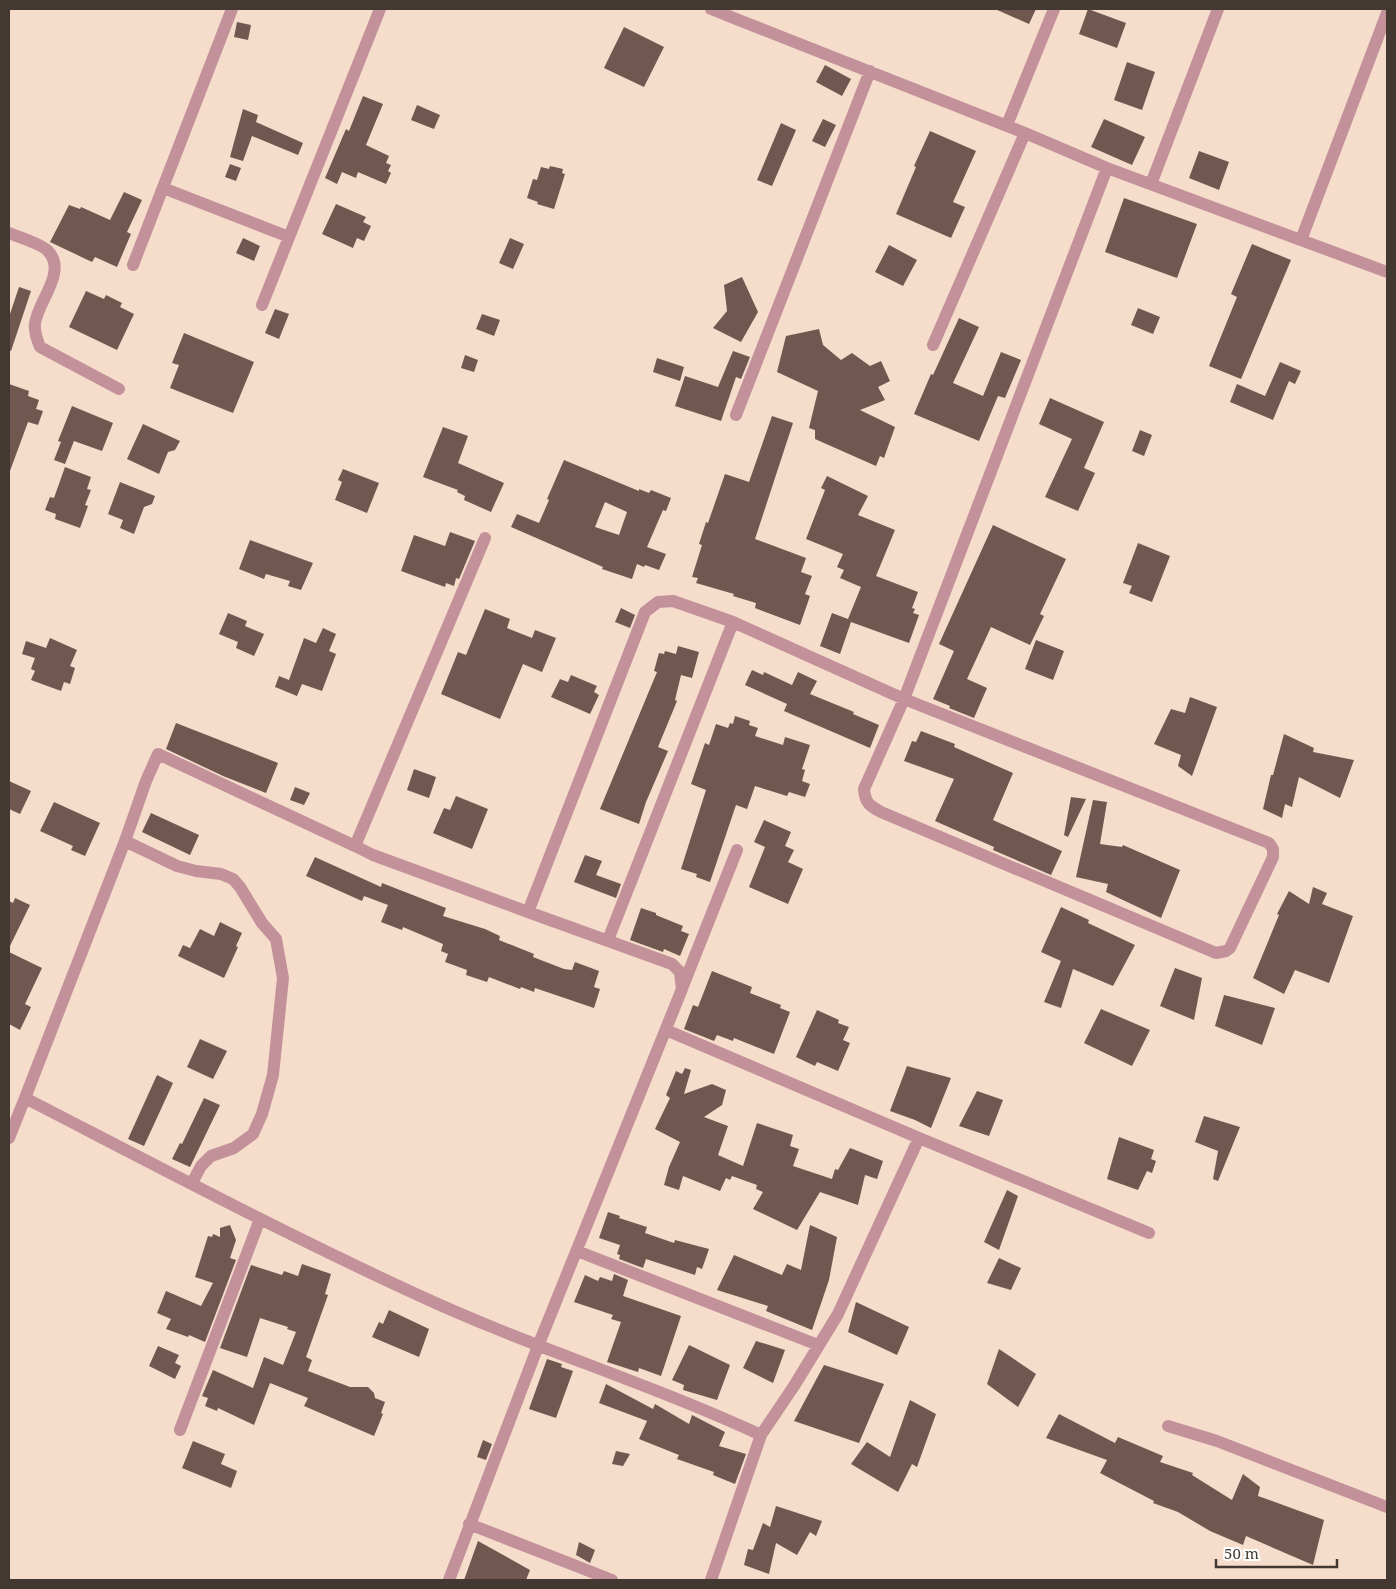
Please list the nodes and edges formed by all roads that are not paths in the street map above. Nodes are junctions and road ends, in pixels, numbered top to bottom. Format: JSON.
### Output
{"nodes":[{"id":1,"x":232,"y":9,"type":"edge"},
{"id":2,"x":380,"y":9,"type":"edge"},
{"id":3,"x":711,"y":9,"type":"edge"},
{"id":4,"x":1054,"y":9,"type":"edge"},
{"id":5,"x":1218,"y":9,"type":"edge"},
{"id":6,"x":1387,"y":13,"type":"edge"},
{"id":7,"x":870,"y":72,"type":"junction"},
{"id":8,"x":1007,"y":125,"type":"junction"},
{"id":9,"x":1025,"y":132,"type":"junction"},
{"id":10,"x":1107,"y":168,"type":"junction"},
{"id":11,"x":1151,"y":184,"type":"junction"},
{"id":12,"x":163,"y":188,"type":"junction"},
{"id":13,"x":9,"y":233,"type":"edge"},
{"id":14,"x":289,"y":237,"type":"junction"},
{"id":15,"x":1301,"y":240,"type":"junction"},
{"id":16,"x":133,"y":265,"type":"dead end"},
{"id":17,"x":1387,"y":272,"type":"edge"},
{"id":18,"x":262,"y":305,"type":"dead end"},
{"id":19,"x":933,"y":345,"type":"dead end"},
{"id":20,"x":119,"y":388,"type":"dead end"},
{"id":21,"x":736,"y":415,"type":"dead end"},
{"id":22,"x":485,"y":538,"type":"dead end"},
{"id":23,"x":733,"y":622,"type":"junction"},
{"id":24,"x":904,"y":699,"type":"junction"},
{"id":25,"x":125,"y":841,"type":"junction"},
{"id":26,"x":355,"y":846,"type":"junction"},
{"id":27,"x":737,"y":850,"type":"dead end"},
{"id":28,"x":528,"y":912,"type":"junction"},
{"id":29,"x":608,"y":940,"type":"junction"},
{"id":30,"x":682,"y":989,"type":"junction"},
{"id":31,"x":666,"y":1030,"type":"junction"},
{"id":32,"x":25,"y":1098,"type":"junction"},
{"id":33,"x":9,"y":1138,"type":"edge"},
{"id":34,"x":919,"y":1138,"type":"junction"},
{"id":35,"x":192,"y":1183,"type":"junction"},
{"id":36,"x":260,"y":1219,"type":"junction"},
{"id":37,"x":1149,"y":1233,"type":"dead end"},
{"id":38,"x":577,"y":1251,"type":"junction"},
{"id":39,"x":818,"y":1345,"type":"junction"},
{"id":40,"x":538,"y":1346,"type":"junction"},
{"id":41,"x":1168,"y":1426,"type":"dead end"},
{"id":42,"x":180,"y":1430,"type":"dead end"},
{"id":43,"x":761,"y":1434,"type":"junction"},
{"id":44,"x":1387,"y":1507,"type":"edge"},
{"id":45,"x":470,"y":1524,"type":"junction"},
{"id":46,"x":448,"y":1580,"type":"edge"},
{"id":47,"x":612,"y":1580,"type":"edge"},
{"id":48,"x":711,"y":1580,"type":"edge"}],
"edges":[{"from":1,"to":12,"type":"street"},
{"from":2,"to":14,"type":"street"},
{"from":3,"to":7,"type":"street"},
{"from":4,"to":8,"type":"street"},
{"from":5,"to":11,"type":"street"},
{"from":6,"to":15,"type":"street"},
{"from":7,"to":8,"type":"street"},
{"from":7,"to":21,"type":"street"},
{"from":8,"to":9,"type":"street"},
{"from":9,"to":10,"type":"street"},
{"from":9,"to":19,"type":"street"},
{"from":10,"to":11,"type":"street"},
{"from":10,"to":24,"type":"street"},
{"from":11,"to":15,"type":"street"},
{"from":12,"to":14,"type":"street"},
{"from":12,"to":16,"type":"street"},
{"from":13,"to":20,"type":"street"},
{"from":14,"to":18,"type":"street"},
{"from":15,"to":17,"type":"street"},
{"from":22,"to":26,"type":"street"},
{"from":23,"to":24,"type":"street"},
{"from":23,"to":28,"type":"street"},
{"from":23,"to":29,"type":"street"},
{"from":24,"to":24,"type":"street"},
{"from":25,"to":26,"type":"street"},
{"from":25,"to":32,"type":"street"},
{"from":25,"to":35,"type":"street"},
{"from":26,"to":28,"type":"street"},
{"from":27,"to":30,"type":"street"},
{"from":28,"to":29,"type":"street"},
{"from":29,"to":30,"type":"street"},
{"from":30,"to":31,"type":"street"},
{"from":31,"to":34,"type":"street"},
{"from":31,"to":38,"type":"street"},
{"from":32,"to":33,"type":"street"},
{"from":32,"to":35,"type":"street"},
{"from":34,"to":37,"type":"street"},
{"from":34,"to":39,"type":"street"},
{"from":35,"to":36,"type":"street"},
{"from":36,"to":40,"type":"street"},
{"from":36,"to":42,"type":"street"},
{"from":38,"to":39,"type":"street"},
{"from":38,"to":40,"type":"street"},
{"from":39,"to":43,"type":"street"},
{"from":40,"to":43,"type":"street"},
{"from":40,"to":45,"type":"street"},
{"from":41,"to":44,"type":"street"},
{"from":43,"to":48,"type":"street"},
{"from":45,"to":46,"type":"street"},
{"from":45,"to":47,"type":"street"}]}
